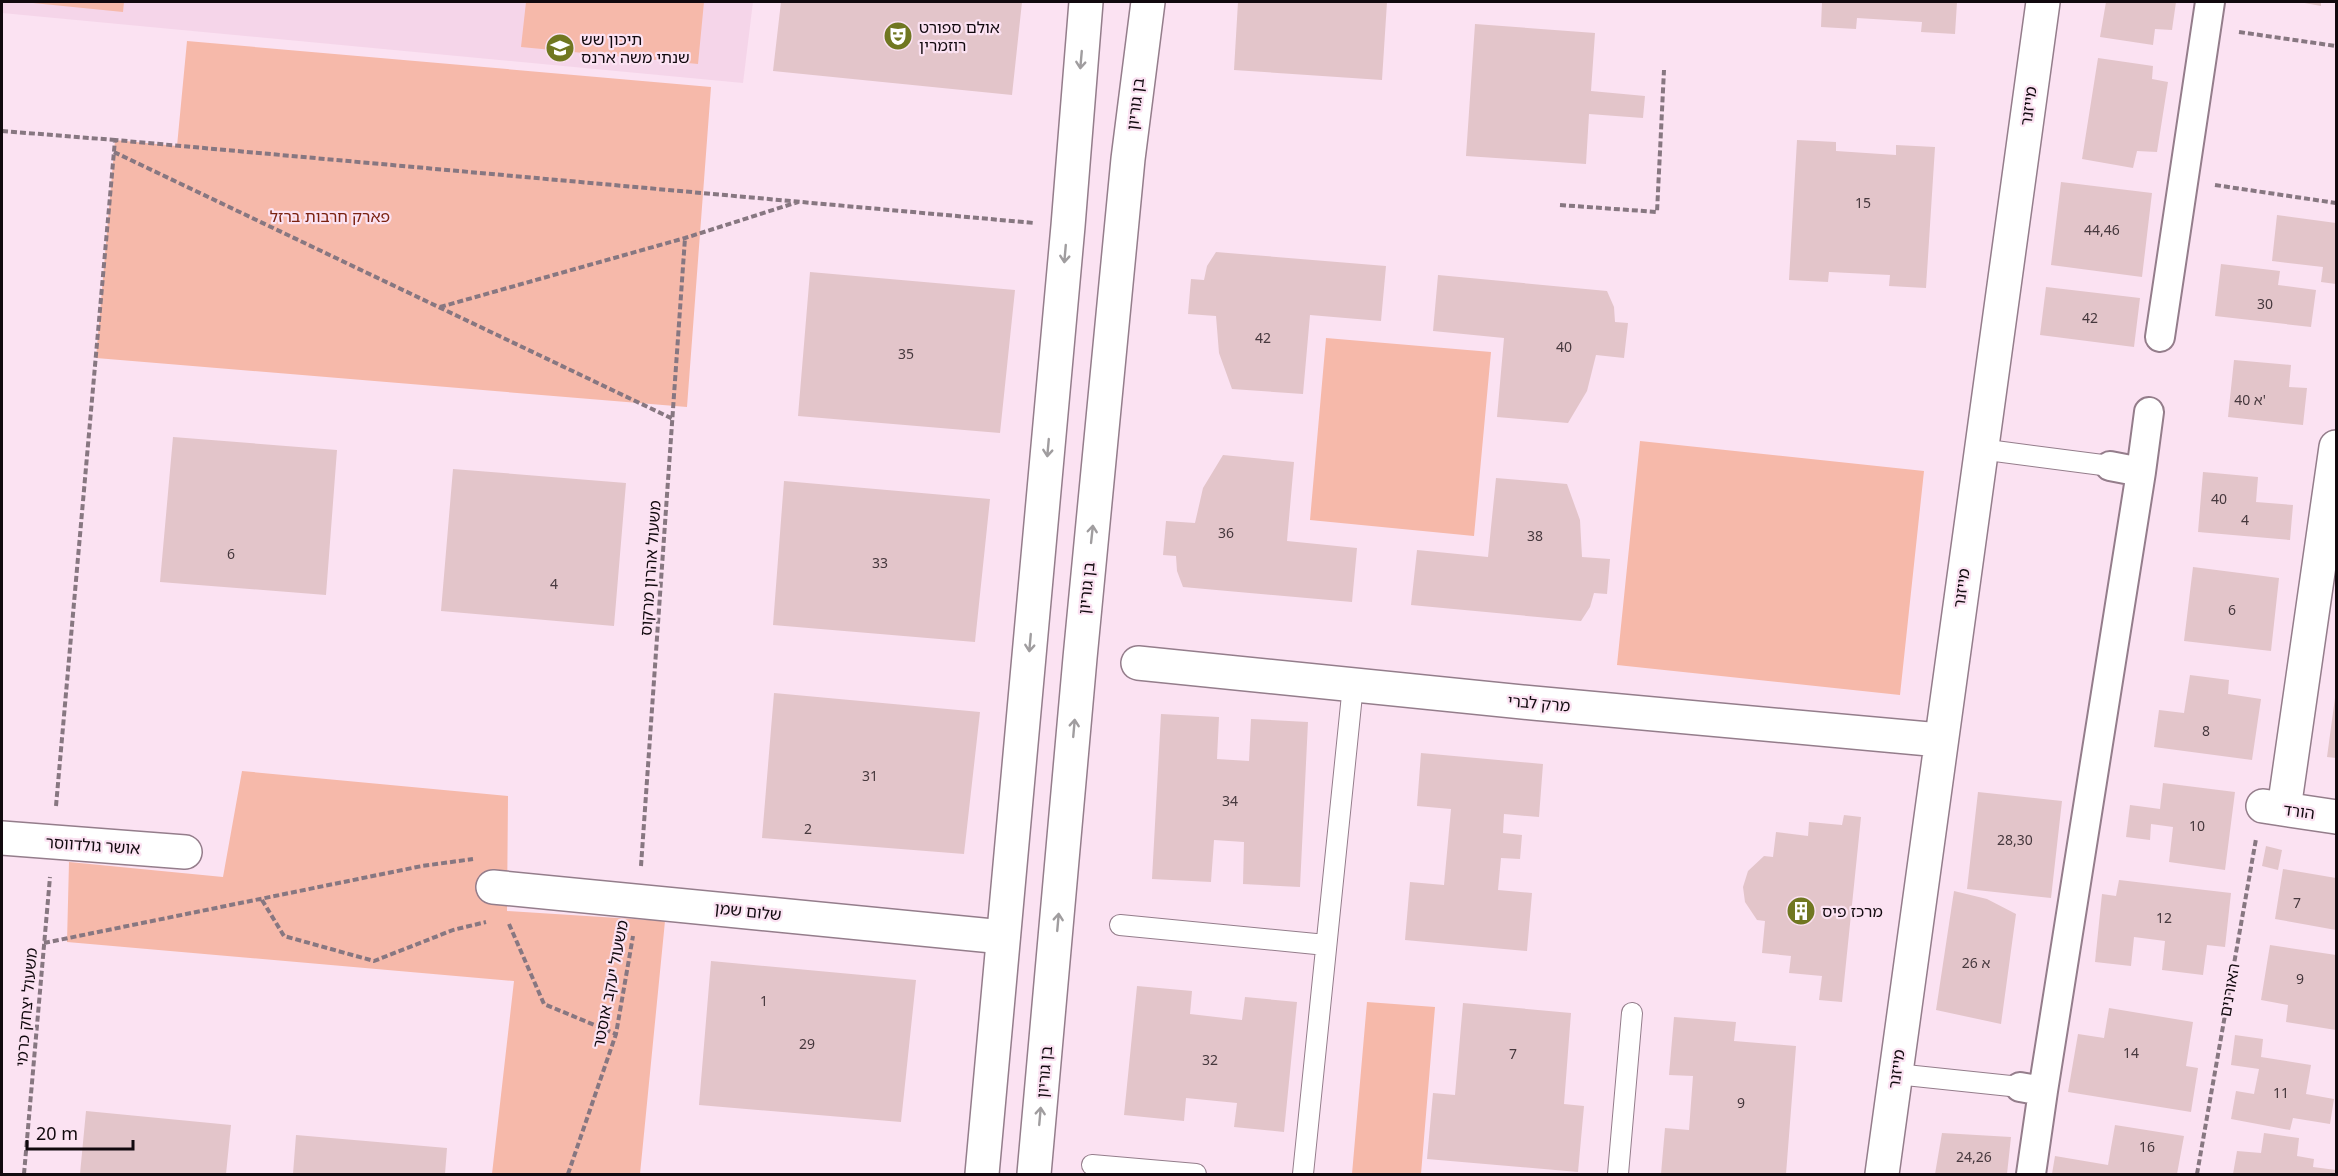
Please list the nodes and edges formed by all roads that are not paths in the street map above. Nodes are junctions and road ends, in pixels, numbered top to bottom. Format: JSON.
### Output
{"nodes":[{"id":1,"x":1086,"y":2,"type":"edge"},
{"id":2,"x":1148,"y":2,"type":"edge"},
{"id":3,"x":2043,"y":2,"type":"edge"},
{"id":4,"x":2208,"y":14,"type":"edge"},
{"id":5,"x":2160,"y":337,"type":"dead end"},
{"id":6,"x":2149,"y":412,"type":"dead end"},
{"id":7,"x":2337,"y":447,"type":"edge"},
{"id":8,"x":1980,"y":449,"type":"junction"},
{"id":9,"x":2110,"y":466,"type":"joint"},
{"id":10,"x":2141,"y":472,"type":"junction"},
{"id":11,"x":1138,"y":663,"type":"dead end"},
{"id":12,"x":1353,"y":685,"type":"junction"},
{"id":13,"x":1940,"y":740,"type":"junction"},
{"id":14,"x":2337,"y":817,"type":"edge"},
{"id":15,"x":2,"y":838,"type":"edge"},
{"id":16,"x":185,"y":852,"type":"dead end"},
{"id":17,"x":493,"y":887,"type":"road end"},
{"id":18,"x":1120,"y":925,"type":"dead end"},
{"id":19,"x":1003,"y":937,"type":"junction"},
{"id":20,"x":1326,"y":945,"type":"junction"},
{"id":21,"x":1632,"y":1013,"type":"dead end"},
{"id":22,"x":1896,"y":1074,"type":"junction"},
{"id":23,"x":2031,"y":1089,"type":"junction"},
{"id":24,"x":1092,"y":1166,"type":"dead end"},
{"id":25,"x":982,"y":1174,"type":"edge"},
{"id":26,"x":1035,"y":1174,"type":"edge"},
{"id":27,"x":1196,"y":1174,"type":"edge"},
{"id":28,"x":1303,"y":1174,"type":"edge"},
{"id":29,"x":1618,"y":1174,"type":"edge"},
{"id":30,"x":1882,"y":1174,"type":"edge"},
{"id":31,"x":2031,"y":1174,"type":"edge"}],
"edges":[{"from":1,"to":19,"type":"street","one_way":true},
{"from":26,"to":2,"type":"street","name":"בן גוריון","one_way":true},
{"from":3,"to":8,"type":"street","name":"מייזנר"},
{"from":4,"to":5,"type":"street"},
{"from":6,"to":10,"type":"street"},
{"from":7,"to":14,"type":"street","name":"הורד"},
{"from":8,"to":9,"type":"lane"},
{"from":8,"to":13,"type":"street","name":"מייזנר"},
{"from":9,"to":10,"type":"street"},
{"from":10,"to":23,"type":"street"},
{"from":11,"to":12,"type":"street","name":"מרק לברי"},
{"from":12,"to":13,"type":"street","name":"מרק לברי"},
{"from":12,"to":20,"type":"lane"},
{"from":13,"to":22,"type":"street","name":"מייזנר"},
{"from":15,"to":16,"type":"street","name":"אושר גולדווסר"},
{"from":17,"to":19,"type":"street","name":"שלום שמן"},
{"from":18,"to":20,"type":"lane"},
{"from":19,"to":25,"type":"street"},
{"from":20,"to":28,"type":"lane"},
{"from":21,"to":29,"type":"lane"},
{"from":22,"to":23,"type":"lane"},
{"from":22,"to":30,"type":"street","name":"מייזנר"},
{"from":23,"to":31,"type":"street"},
{"from":24,"to":27,"type":"lane"}]}
